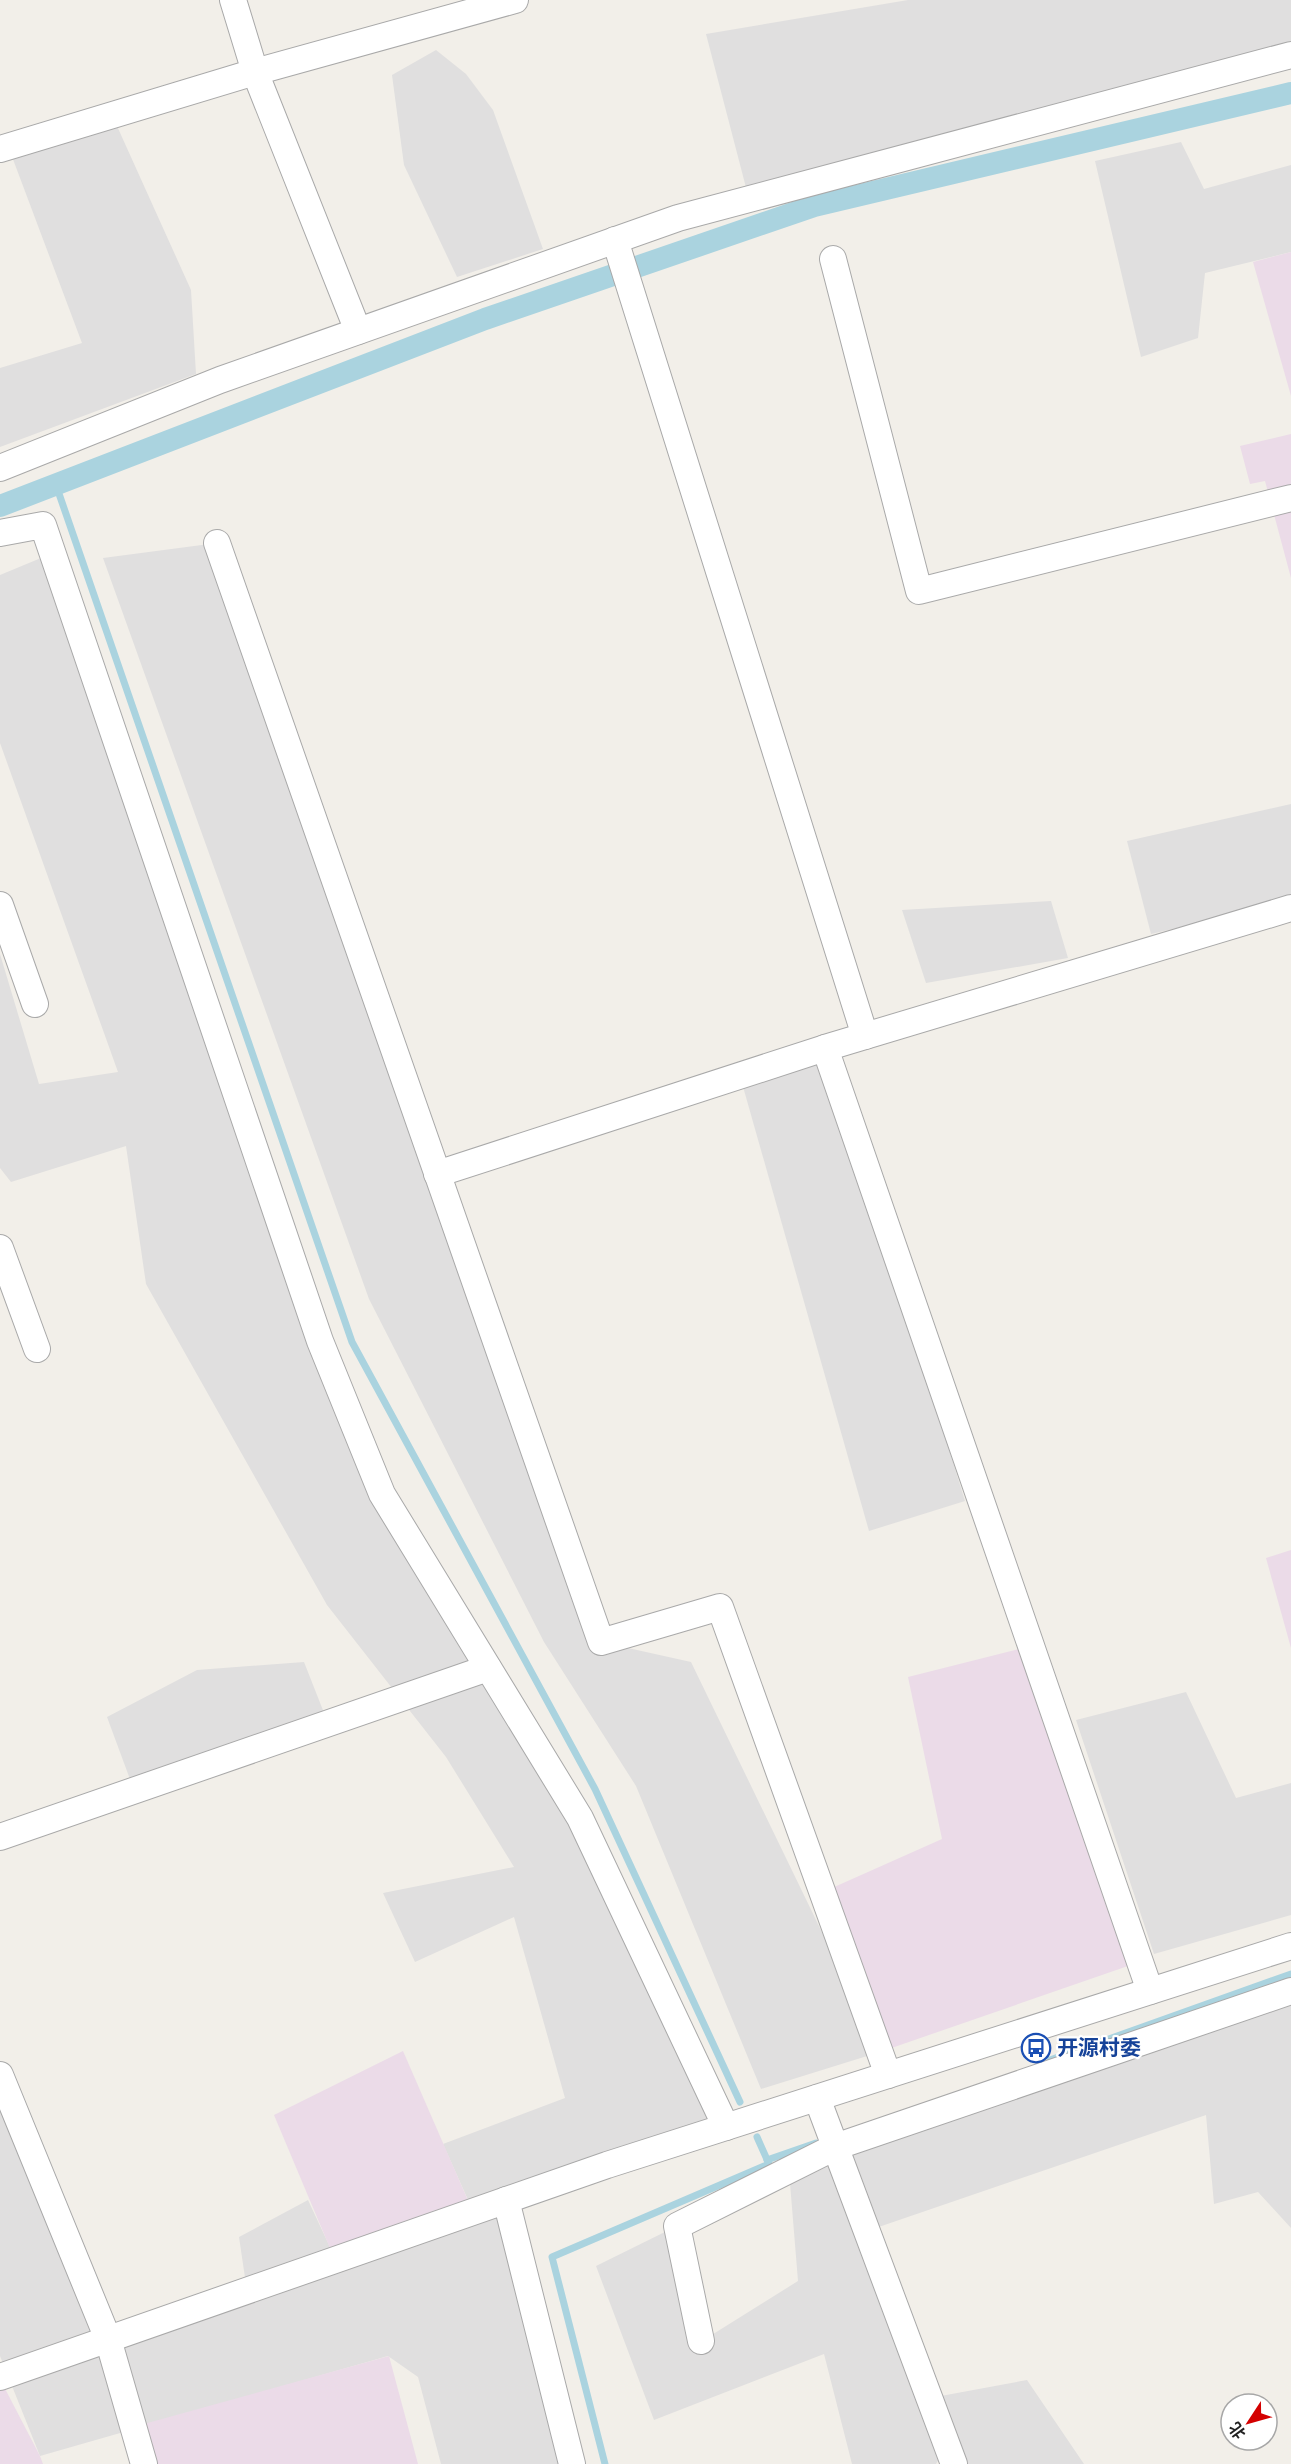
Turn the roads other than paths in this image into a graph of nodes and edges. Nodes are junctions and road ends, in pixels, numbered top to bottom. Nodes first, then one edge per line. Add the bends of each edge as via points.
1 (233, 0) edge
2 (515, 0) edge
3 (1291, 55) edge
4 (255, 72) junction
5 (0, 149) edge
6 (616, 241) junction
7 (833, 259) dead end
8 (358, 331) junction
9 (0, 468) edge
10 (1291, 498) edge
11 (0, 532) edge
12 (217, 543) dead end
13 (0, 905) edge
14 (1291, 908) edge
15 (35, 1004) dead end
16 (865, 1036) junction
17 (825, 1048) junction
18 (437, 1173) junction
19 (0, 1248) edge
20 (36, 1349) dead end
21 (488, 1668) junction
22 (0, 1837) edge
23 (1291, 1946) edge
24 (1150, 1991) junction
25 (1291, 1991) edge
26 (0, 2075) edge
27 (888, 2075) junction
28 (817, 2098) junction
29 (726, 2127) junction
30 (832, 2138) junction
31 (506, 2200) junction
32 (108, 2339) junction
33 (701, 2341) dead end
34 (0, 2377) edge
35 (144, 2464) edge
36 (572, 2464) edge
37 (954, 2464) edge

1 - 4 street
2 - 4 street
3 - 6 street via 678,218
4 - 5 street
4 - 8 street
6 - 8 street
6 - 16 street
7 - 10 street via 919,591
8 - 9 street via 220,380
11 - 21 street via 44,525 320,1341 382,1494
12 - 18 street
13 - 15 street
14 - 16 street
16 - 17 street
17 - 18 street
17 - 24 street
18 - 27 street via 602,1642 720,1608
19 - 20 street
21 - 22 street
21 - 29 street via 580,1818
23 - 24 street
24 - 27 street
25 - 30 street
26 - 32 street
27 - 28 street
28 - 29 street
28 - 30 street
29 - 31 street
30 - 33 street via 677,2226
30 - 37 street
31 - 32 street
31 - 36 street
32 - 34 street
32 - 35 street

